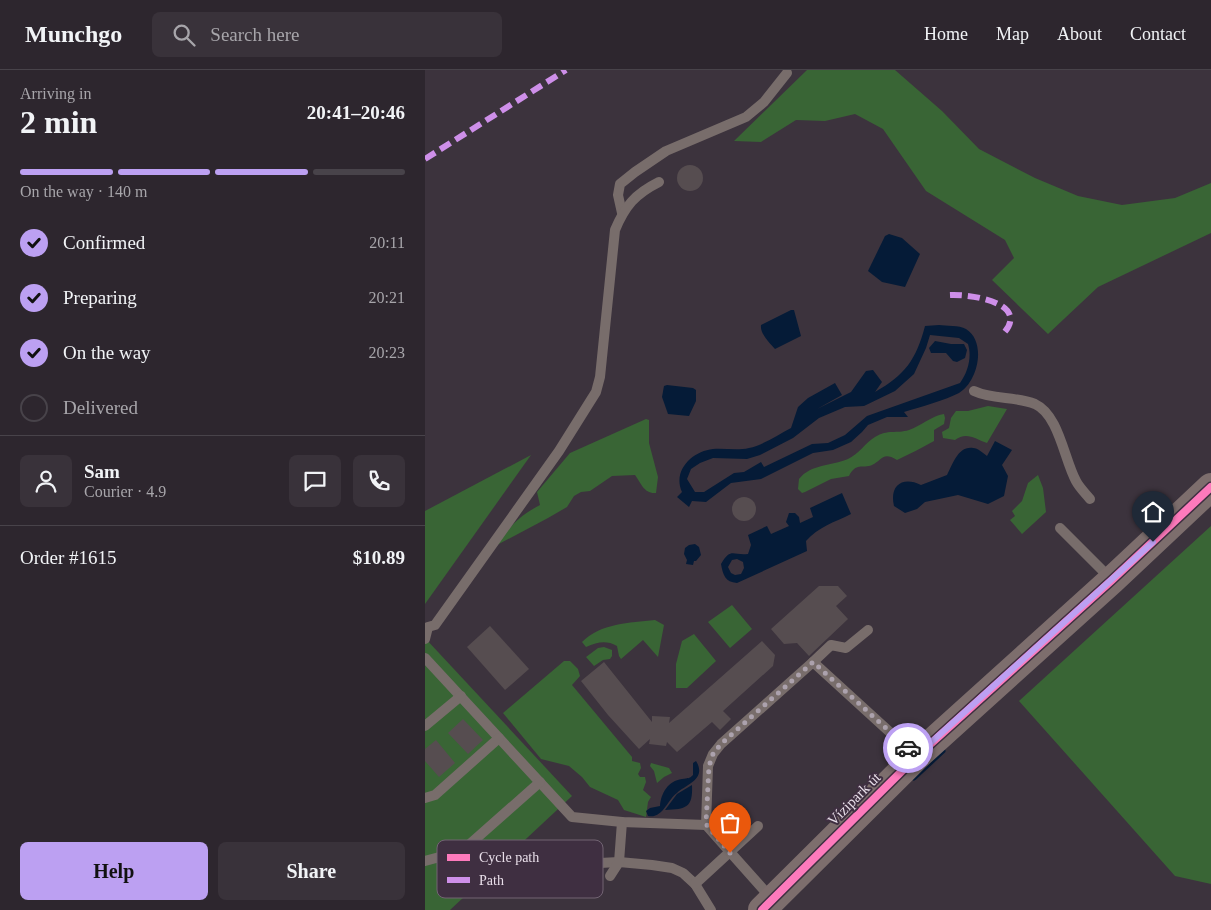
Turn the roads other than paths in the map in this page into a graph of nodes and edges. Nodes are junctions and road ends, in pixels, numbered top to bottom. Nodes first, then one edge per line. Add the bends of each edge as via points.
1 (787, 73) dead end
2 (659, 182) dead end
3 (622, 213) junction
4 (975, 391) dead end
5 (1211, 487) edge
6 (1090, 499) dead end
7 (1060, 528) dead end
8 (1112, 580) junction
9 (868, 630) dead end
10 (425, 639) edge
11 (425, 658) edge
12 (813, 662) junction
13 (461, 696) junction
14 (425, 726) edge
15 (499, 738) junction
16 (916, 756) junction
17 (540, 782) junction
18 (425, 798) edge
19 (621, 822) junction
20 (706, 824) junction
21 (758, 826) dead end
22 (475, 840) edge
23 (730, 853) junction
24 (619, 862) junction
25 (603, 863) edge
26 (610, 876) dead end
27 (695, 884) junction
28 (767, 905) edge
29 (711, 910) edge

1 - 3 lane via 764,102 746,117 666,151 620,184 618,195
2 - 3 lane via 635,197
3 - 10 lane via 615,230 596,392 559,451 435,625 428,627
4 - 6 lane via 1021,400 1044,410 1061,441 1076,480
5 - 8 street, Vízipark út
7 - 8 lane
8 - 16 street, Vízipark út
9 - 12 lane via 846,648 831,645
11 - 13 lane
12 - 16 lane
12 - 20 lane via 713,754 709,766
13 - 14 lane
13 - 15 lane
15 - 17 lane
15 - 18 lane via 435,795
16 - 28 street, Vízipark út
17 - 19 lane via 572,817
17 - 22 lane
19 - 20 lane
19 - 24 lane
20 - 23 lane
21 - 23 lane
23 - 27 lane
23 - 28 lane
24 - 25 lane
24 - 26 lane
24 - 27 lane via 672,868
27 - 29 lane

